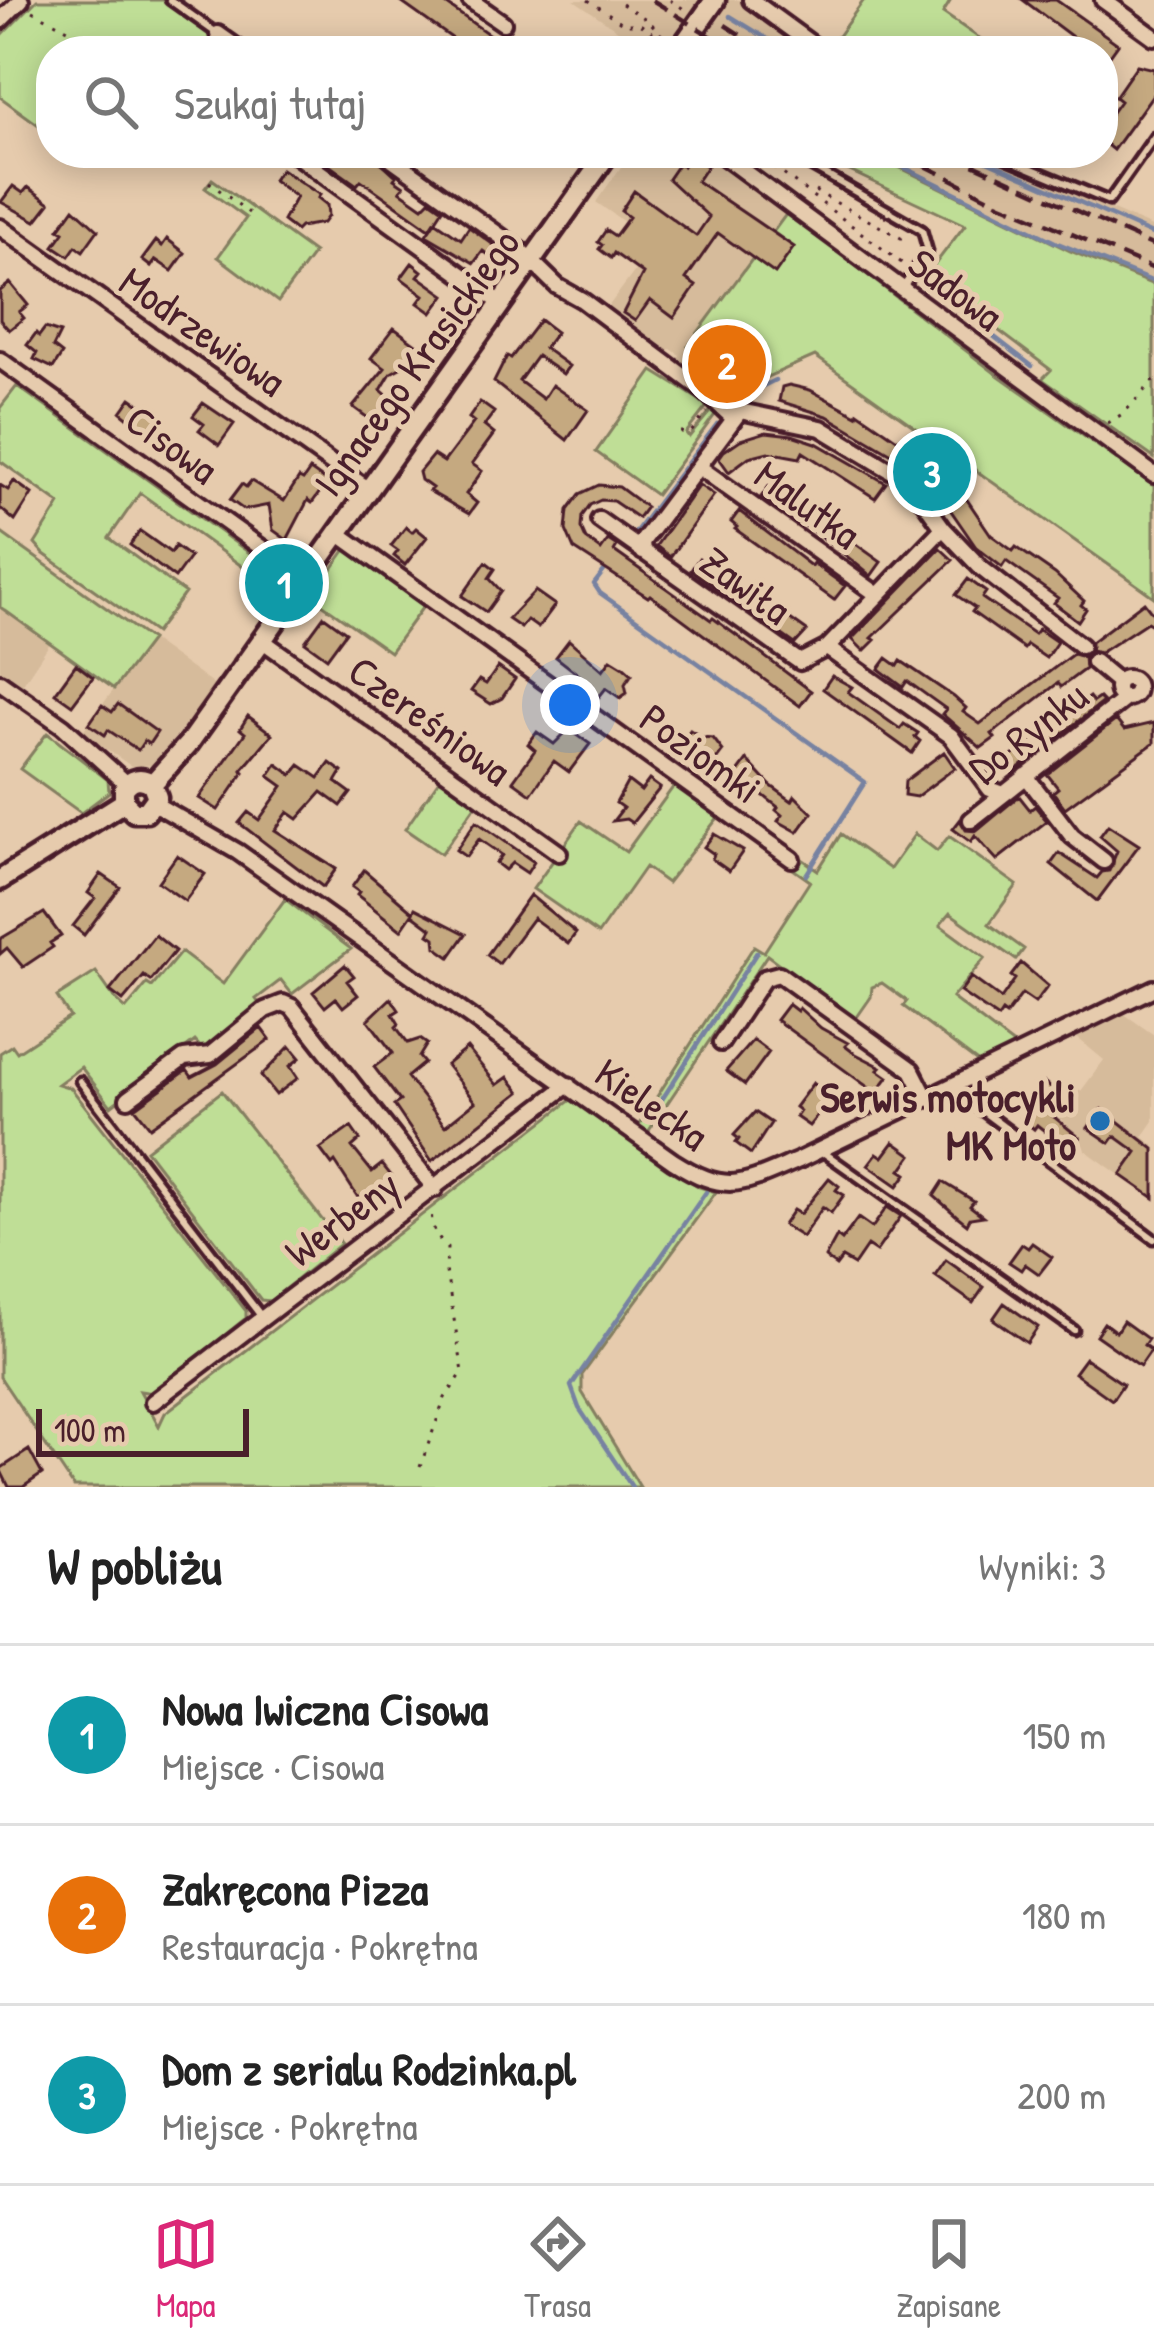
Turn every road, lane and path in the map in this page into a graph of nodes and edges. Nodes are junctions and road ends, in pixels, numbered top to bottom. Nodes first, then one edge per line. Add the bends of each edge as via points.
1 (170, 0) edge
2 (470, 0) edge
3 (588, 0) edge
4 (670, 0) edge
5 (715, 0) edge
6 (751, 0) edge
7 (1103, 0) edge
8 (24, 4) edge
9 (622, 4) dead end
10 (694, 16) dead end
11 (0, 21) edge
12 (503, 23) dead end
13 (218, 34) joint
14 (83, 36) edge
15 (221, 36) edge
16 (653, 36) edge
17 (663, 36) edge
18 (686, 36) edge
19 (800, 36) edge
20 (1154, 37) edge
21 (1154, 137) edge
22 (314, 168) edge
23 (404, 168) edge
24 (597, 168) edge
25 (739, 168) edge
26 (776, 168) edge
27 (812, 168) edge
28 (1030, 168) edge
29 (209, 182) dead end
30 (812, 194) junction
31 (249, 213) dead end
32 (911, 223) junction
33 (0, 226) edge
34 (531, 262) junction
35 (915, 273) junction
36 (902, 289) junction
37 (501, 303) junction
38 (0, 360) edge
39 (1154, 380) edge
40 (709, 399) junction
41 (737, 415) junction
42 (680, 432) dead end
43 (1094, 433) junction
44 (699, 467) junction
45 (1154, 475) edge
46 (368, 490) junction
47 (599, 520) dead end
48 (944, 528) junction
49 (338, 533) junction
50 (643, 552) junction
51 (305, 579) junction
52 (878, 595) junction
53 (262, 641) junction
54 (1081, 646) dead end
55 (827, 648) junction
56 (1094, 662) dead end
57 (0, 682) edge
58 (1139, 691) edge
59 (1026, 776) junction
60 (126, 793) junction
61 (153, 794) junction
62 (1001, 794) junction
63 (971, 820) dead end
64 (559, 853) dead end
65 (792, 859) dead end
66 (1104, 861) dead end
67 (0, 880) edge
68 (1154, 988) edge
69 (721, 1043) dead end
70 (80, 1082) dead end
71 (568, 1085) junction
72 (950, 1087) junction
73 (128, 1099) dead end
74 (927, 1099) junction
75 (820, 1150) junction
76 (435, 1189) junction
77 (1154, 1239) edge
78 (263, 1319) junction
79 (1074, 1330) dead end
80 (153, 1402) dead end
81 (420, 1467) dead end

1 - 13 lane
2 - 12 street
3 - 16 path
4 - 10 path
5 - 18 street
6 - 19 street
7 - 20 street
8 - 11 street
8 - 14 path
9 - 17 path
13 - 15 street
21 - 28 lane via 1109,201
22 - 37 street
23 - 34 street
24 - 34 street, Ignacego Krasickiego
25 - 36 street, Sadowa
26 - 30 path
27 - 32 lane
29 - 31 path
30 - 32 path via 901,238
30 - 35 path
32 - 35 lane via 928,243
33 - 46 street, Modrzewiowa
34 - 37 street, Ignacego Krasickiego
34 - 40 street
35 - 36 lane
36 - 43 street, Sadowa
37 - 46 street, Ignacego Krasickiego
38 - 51 street, Cisowa
39 - 43 path
40 - 41 street
40 - 42 path via 691,432
41 - 44 street, Zawiła
41 - 48 street via 805,423 842,438 910,482
43 - 45 street, Sadowa
44 - 50 street, Zawiła via 642,542
44 - 52 street, Malutka
46 - 49 street, Ignacego Krasickiego
47 - 50 street
48 - 52 street
48 - 54 street
49 - 51 street, Ignacego Krasickiego
49 - 65 street, Poziomki
50 - 55 street, Zawiła via 796,661
51 - 53 street, Ignacego Krasickiego
52 - 55 street
53 - 61 street, Ignacego Krasickiego
53 - 64 street, Czereśniowa
55 - 62 street, Zawiła via 951,736
56 - 58 street via 1118,682 1119,694
57 - 60 street via 56,722
58 - 59 street, Do Rynku
59 - 62 street, Do Rynku
59 - 66 street via 1072,836
60 - 61 street via 137,779
60 - 61 street via 140,813
60 - 67 street
61 - 71 street, Kielecka
62 - 63 street, Do Rynku
68 - 72 street, Kielecka
69 - 74 street via 764,979 779,974 913,1070
70 - 78 lane
71 - 75 street, Kielecka via 715,1184 759,1178
71 - 76 street, Werbeny
72 - 74 street, Kielecka
72 - 77 lane
73 - 76 street via 184,1058 210,1055 266,1010 292,1007
74 - 75 street, Kielecka
75 - 79 lane
76 - 78 street, Werbeny
76 - 81 path via 430,1220 447,1248 463,1372
78 - 80 street, Werbeny

